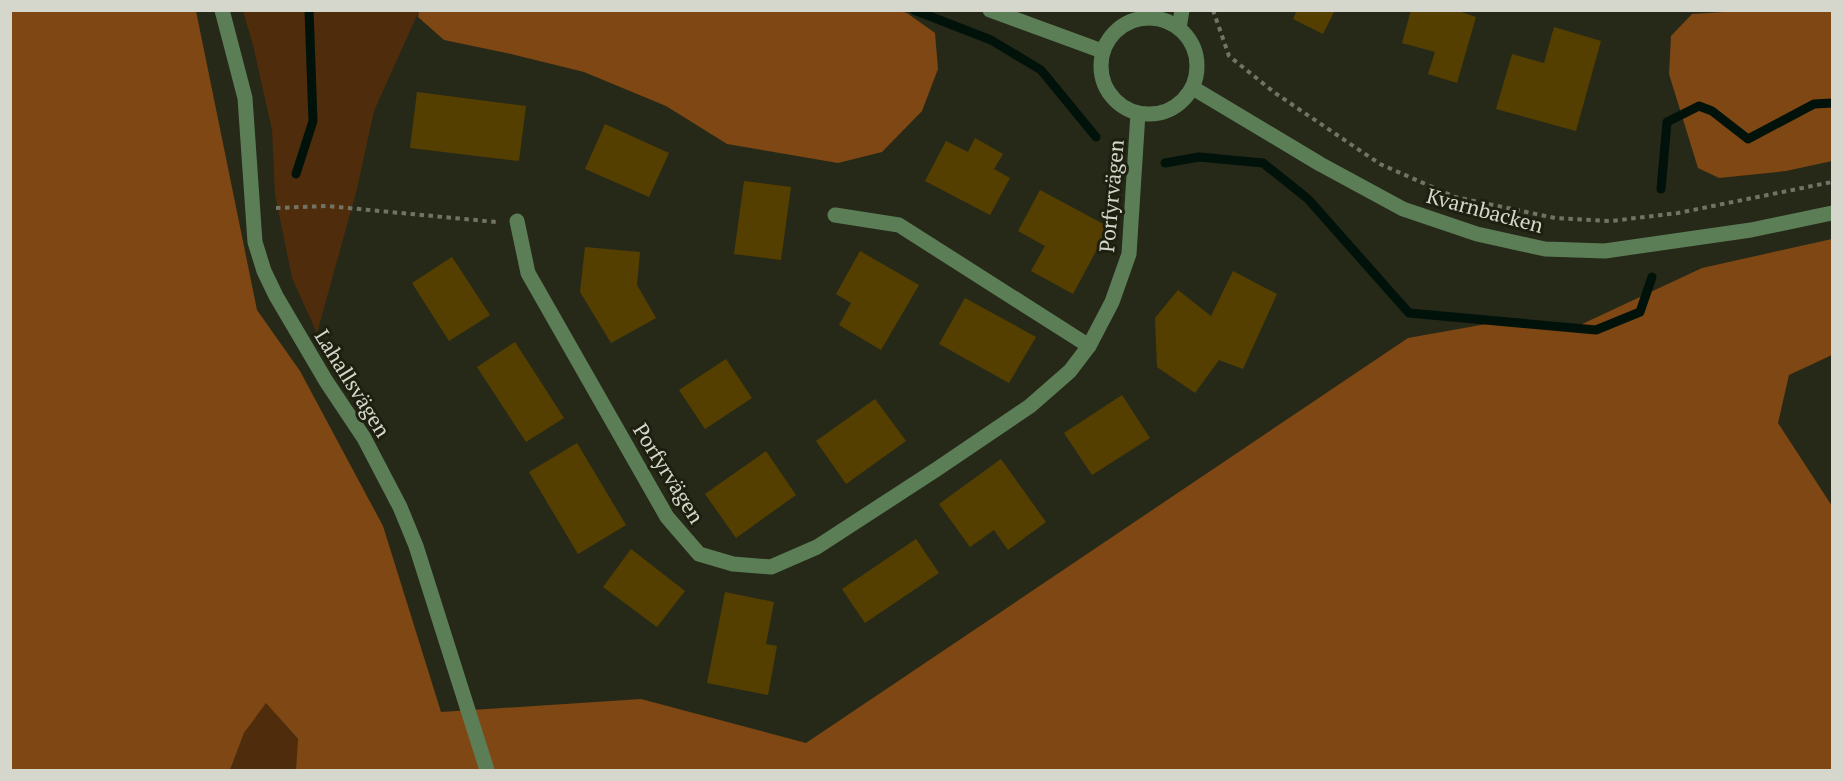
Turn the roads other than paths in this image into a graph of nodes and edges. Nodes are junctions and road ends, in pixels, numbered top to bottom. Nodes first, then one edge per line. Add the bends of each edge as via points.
1 (222, 10) edge
2 (990, 10) edge
3 (1182, 10) edge
4 (1179, 28) junction
5 (1102, 51) junction
6 (1193, 88) junction
7 (1138, 113) junction
8 (1833, 213) edge
9 (835, 215) dead end
10 (517, 221) road end
11 (1089, 346) junction
12 (487, 771) edge

1 - 12 street, Lahallsvägen via 245,98 255,242 264,271 326,381 364,438 400,507 454,660
2 - 5 street
3 - 4 street
4 - 5 street via 1158,19 1136,20 1117,30
4 - 6 street via 1197,56
5 - 7 street via 1102,75 1109,92 1122,106
6 - 7 street via 1174,108 1157,114
6 - 8 street, Kvarnbacken via 1403,209 1477,234 1545,249 1605,251 1750,230
7 - 11 street, Porfyrvägen via 1129,254 1112,303
9 - 11 street via 899,225
10 - 11 street, Porfyrvägen via 528,273 667,517 699,554 733,564 771,567 817,547 1030,406 1070,370

